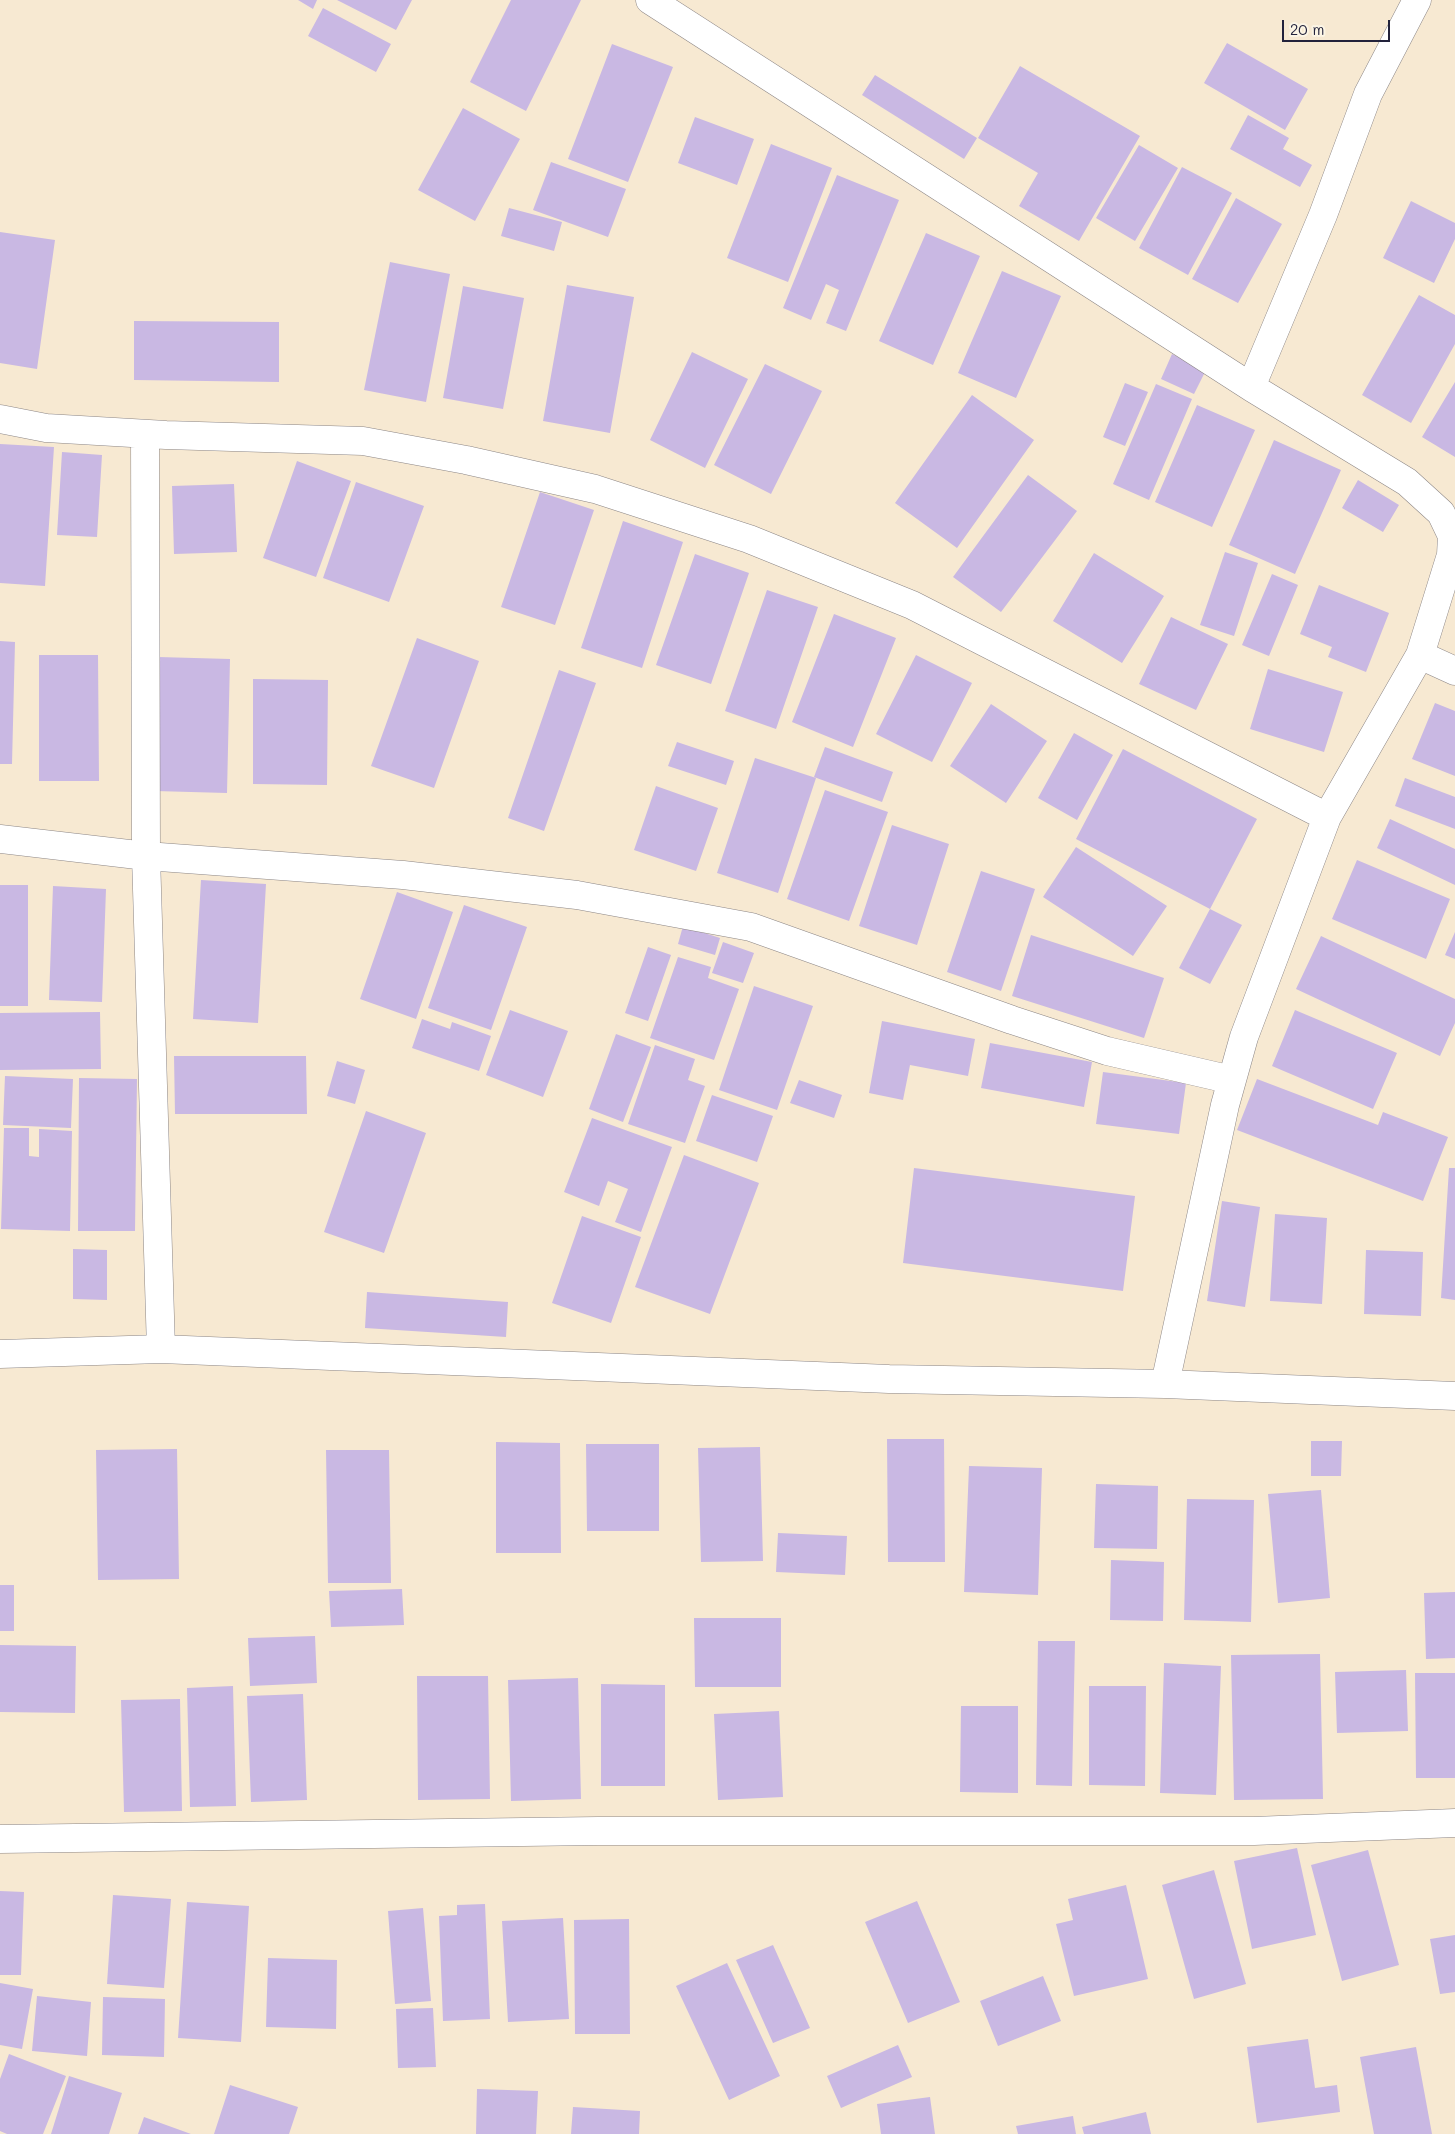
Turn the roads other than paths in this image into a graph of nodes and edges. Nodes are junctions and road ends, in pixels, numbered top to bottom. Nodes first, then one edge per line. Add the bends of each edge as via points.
1 (650, 0) edge
2 (1417, 0) edge
3 (1251, 387) junction
4 (0, 418) edge
5 (145, 434) junction
6 (1420, 655) junction
7 (1455, 671) edge
8 (1327, 817) junction
9 (0, 840) edge
10 (146, 856) junction
11 (1232, 1080) junction
12 (161, 1349) junction
13 (0, 1354) edge
14 (1165, 1384) junction
15 (1455, 1396) edge
16 (1455, 1822) edge
17 (0, 1839) edge

1 - 3 street
2 - 3 street via 1368,94 1323,215
3 - 6 street via 1406,482 1441,513 1452,536 1451,555
4 - 5 street via 46,428
5 - 8 street via 363,441 466,460 595,490 749,539 912,605
5 - 10 street
6 - 7 street
6 - 8 street
8 - 11 street via 1244,1037
9 - 10 street
10 - 11 street via 403,875 577,895 752,927 1107,1051
10 - 12 street
11 - 14 street
12 - 13 street
12 - 14 street via 889,1379
14 - 15 street
16 - 17 street via 1254,1831 598,1831

